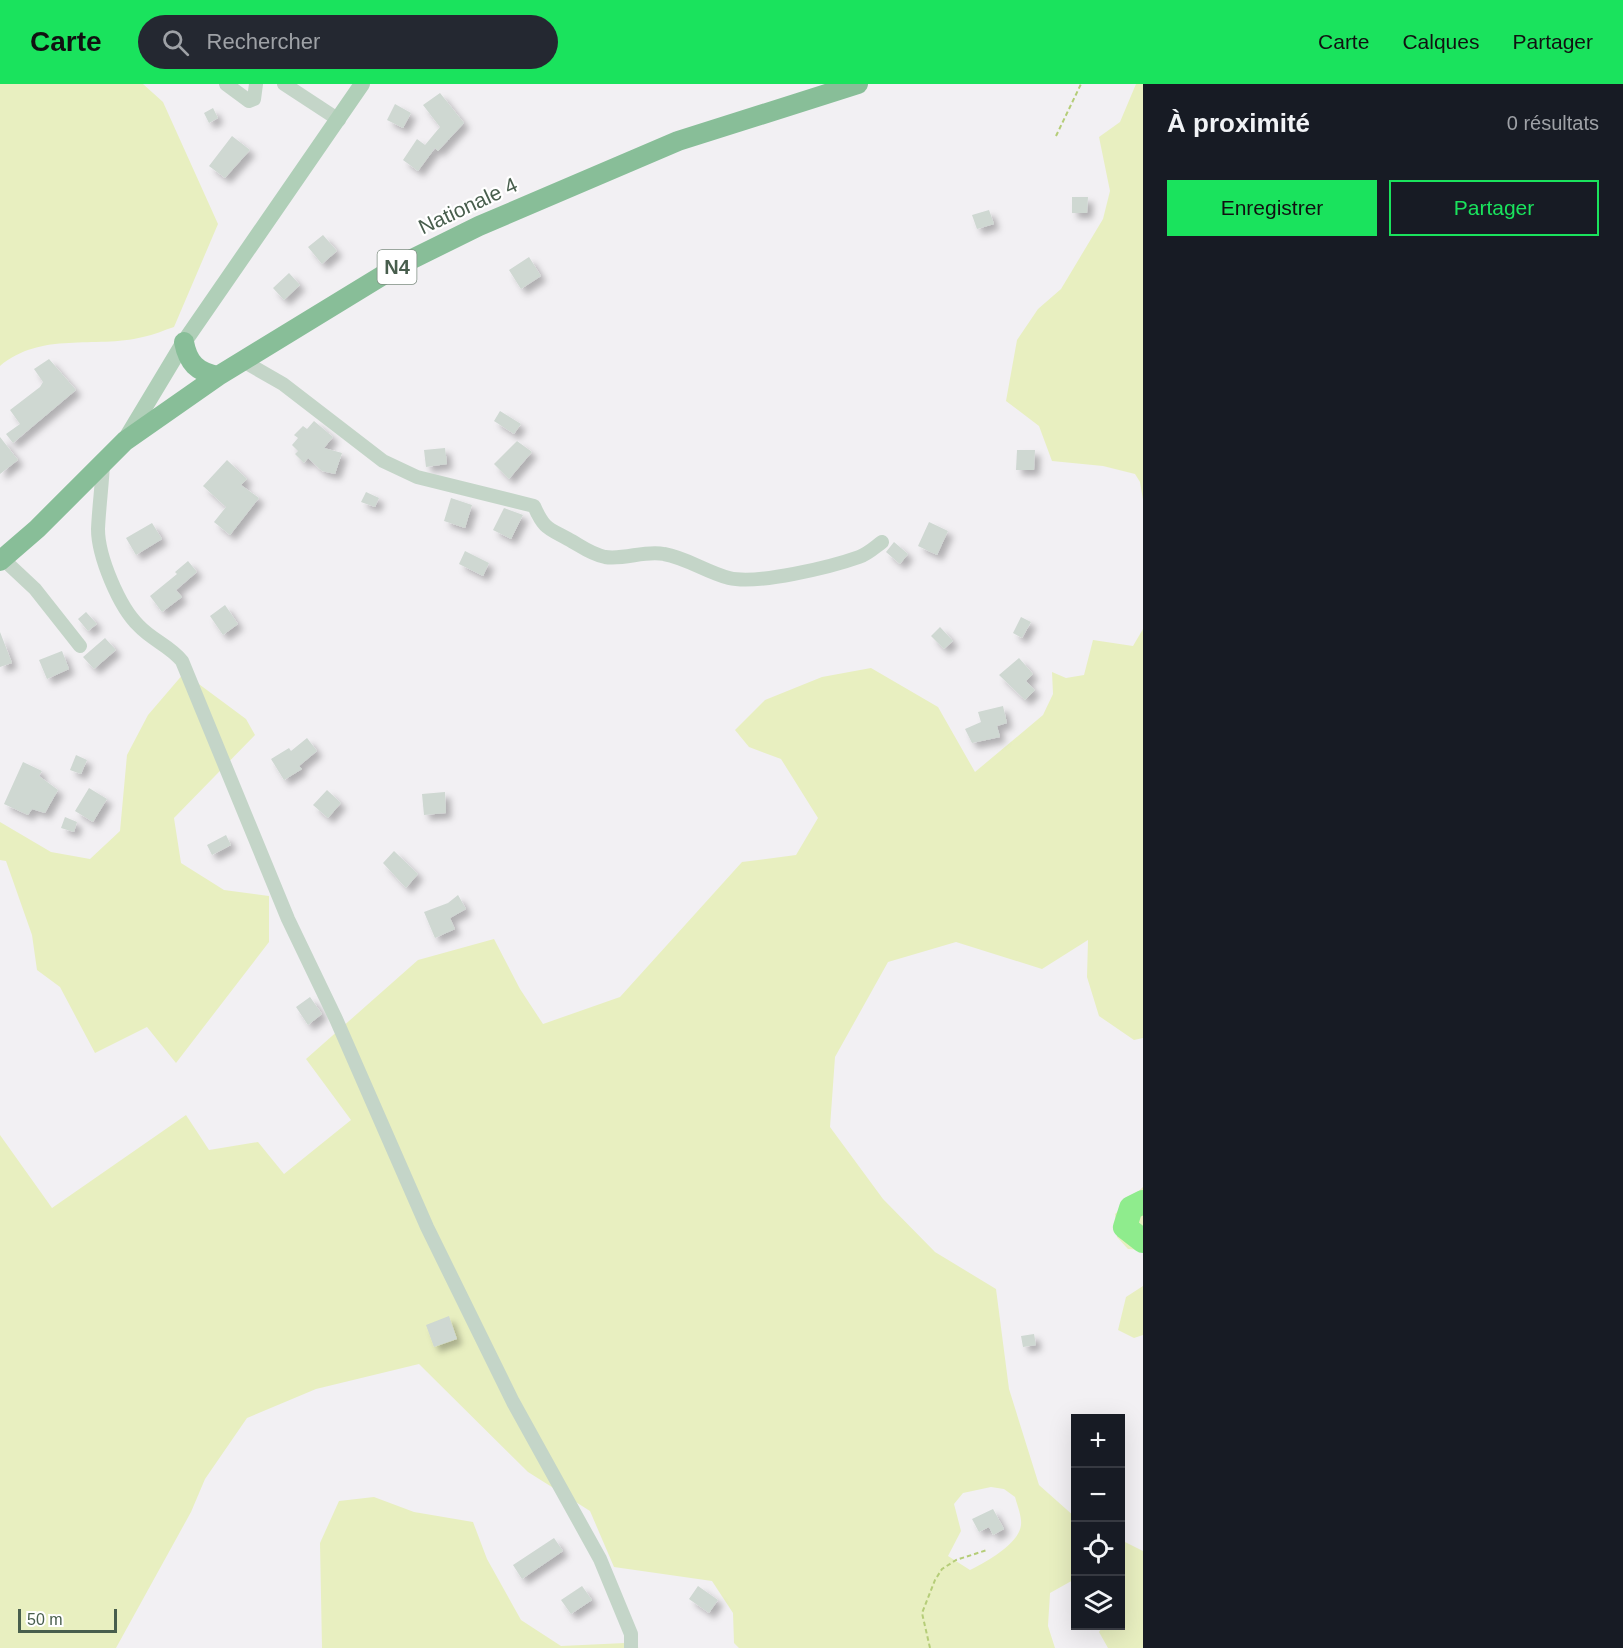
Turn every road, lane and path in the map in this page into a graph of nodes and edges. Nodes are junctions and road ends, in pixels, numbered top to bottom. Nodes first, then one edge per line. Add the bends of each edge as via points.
1 (226, 84) edge
2 (256, 84) edge
3 (284, 84) edge
4 (362, 84) edge
5 (858, 84) edge
6 (1081, 84) edge
7 (339, 120) junction
8 (1056, 136) dead end
9 (184, 342) junction
10 (243, 361) junction
11 (218, 376) junction
12 (125, 441) junction
13 (103, 464) junction
14 (882, 542) dead end
15 (1, 560) edge
16 (80, 646) dead end
17 (987, 1550) dead end
18 (632, 1648) edge
19 (930, 1648) edge

1 - 2 street via 249,101 254,99
3 - 7 street
4 - 7 main road
5 - 10 highway, Nationale 4 / N4 via 678,141 479,226 398,266
6 - 8 path
7 - 9 main road
9 - 11 highway via 194,366 205,374
9 - 12 main road
10 - 11 highway, Nationale 4 / N4
10 - 14 street via 283,384 383,461 417,477 534,506 542,524 554,534 605,557 663,553 712,573 751,580 860,557
11 - 12 highway, Nationale 4 / N4
12 - 13 highway, Nationale 4 / N4
13 - 15 highway, Nationale 4 / N4
13 - 18 street via 98,530 101,550 121,601 138,626 182,661 288,919 427,1227 513,1402 600,1559 631,1634
15 - 16 street via 35,589
17 - 19 path via 956,1560 934,1580 922,1613

